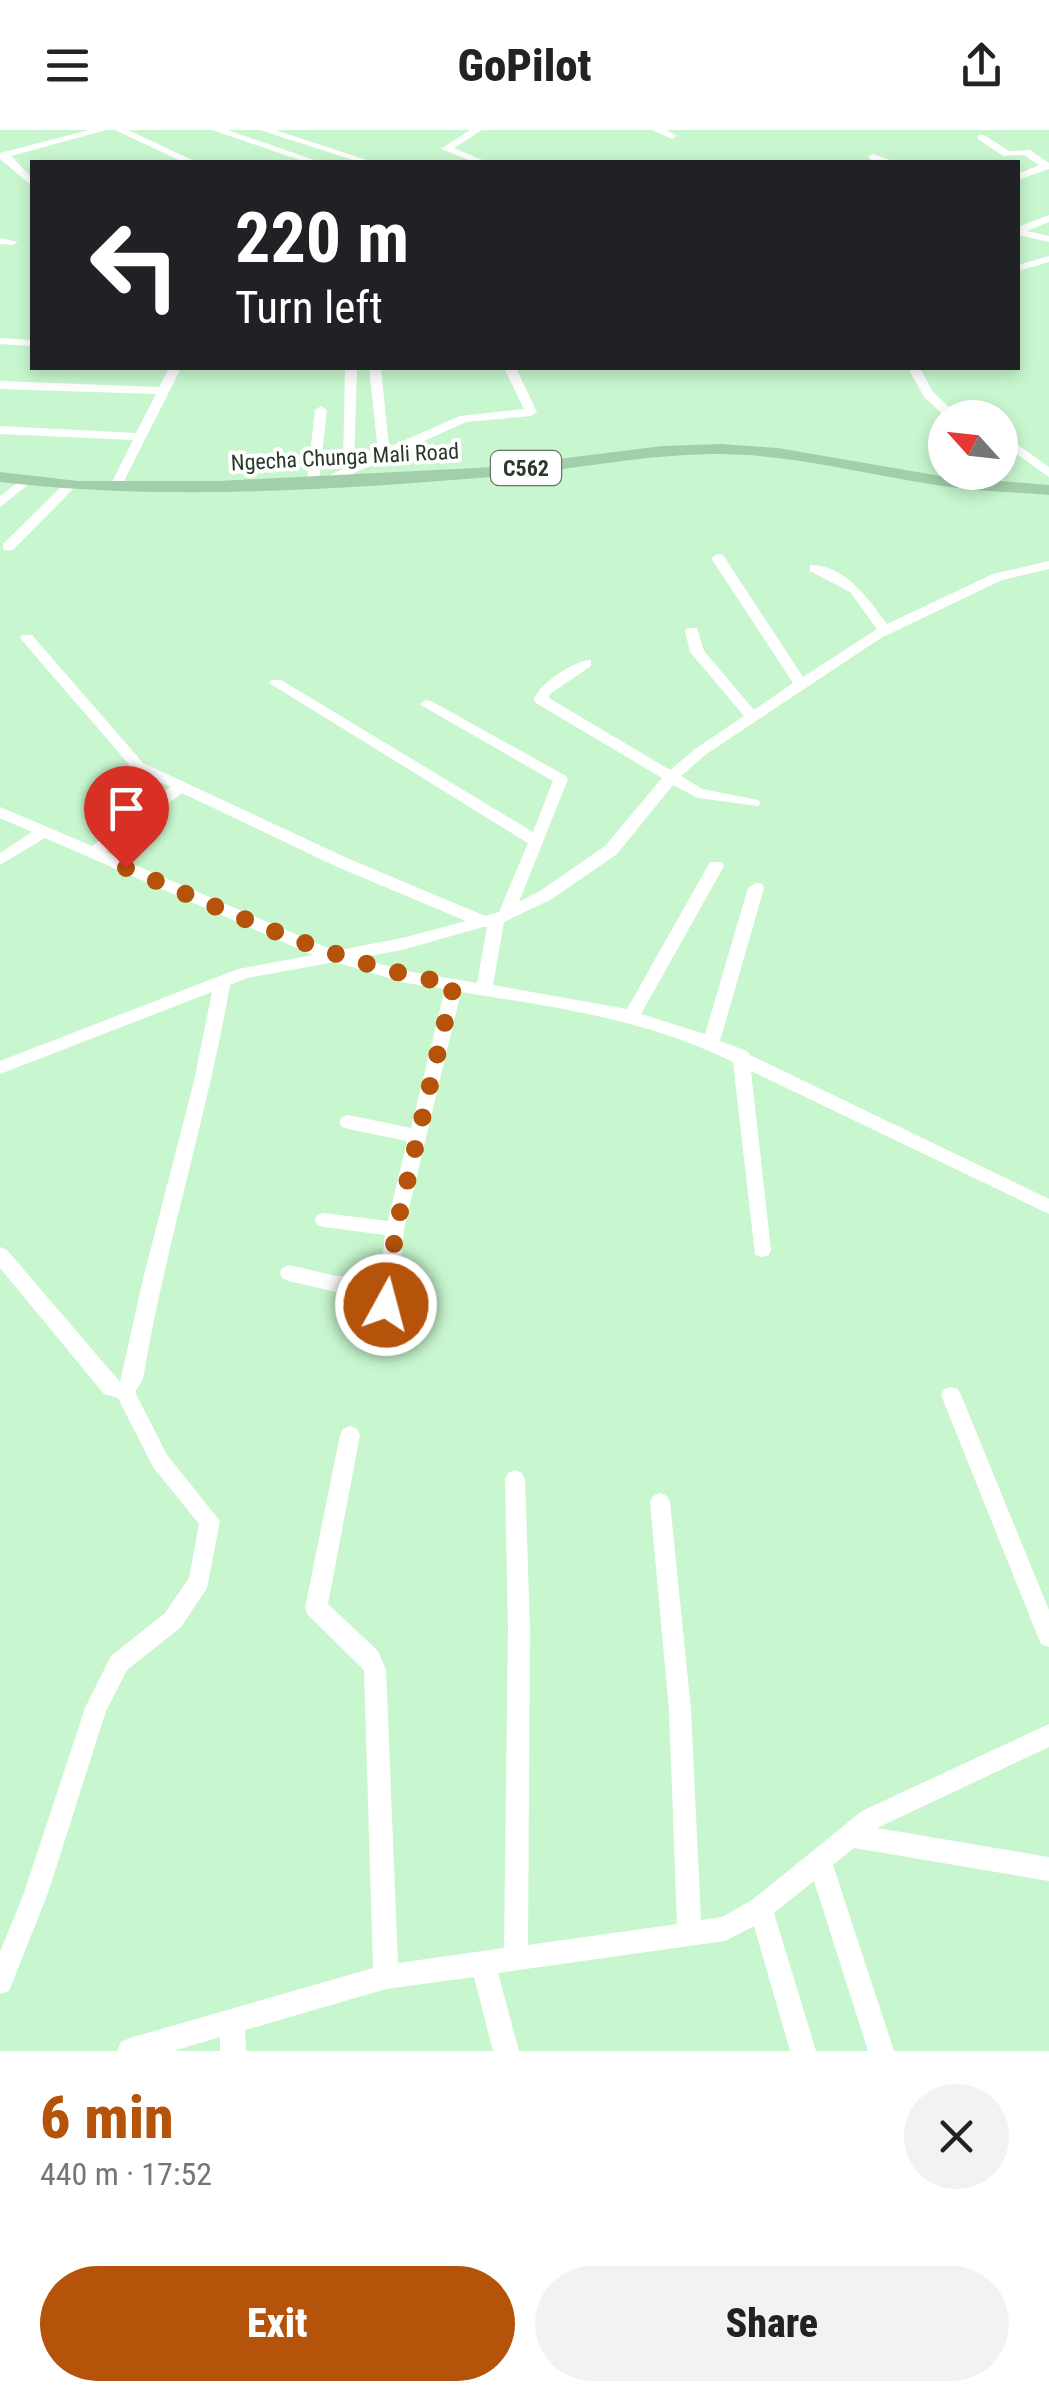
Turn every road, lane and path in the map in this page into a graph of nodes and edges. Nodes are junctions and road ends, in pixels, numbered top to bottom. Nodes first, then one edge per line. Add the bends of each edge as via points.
1 (101, 130) edge
2 (120, 130) edge
3 (217, 130) edge
4 (265, 130) edge
5 (477, 130) edge
6 (657, 130) edge
7 (672, 136) dead end
8 (981, 136) dead end
9 (2, 156) edge
10 (873, 156) dead end
11 (187, 160) dead end
12 (310, 160) edge
13 (362, 160) edge
14 (476, 160) edge
15 (882, 160) edge
16 (1020, 176) edge
17 (30, 181) edge
18 (1049, 218) edge
19 (1020, 230) edge
20 (1020, 232) edge
21 (1049, 240) edge
22 (1049, 258) edge
23 (1020, 267) edge
24 (0, 341) edge
25 (30, 343) edge
26 (173, 370) edge
27 (351, 370) edge
28 (374, 370) edge
29 (511, 370) edge
30 (915, 370) edge
31 (0, 385) edge
32 (164, 391) junction
33 (935, 400) edge
34 (321, 410) dead end
35 (0, 430) edge
36 (140, 436) junction
37 (1018, 450) edge
38 (384, 454) junction
39 (348, 468) junction
40 (1049, 473) edge
41 (0, 477) edge
42 (321, 480) junction
43 (24, 481) junction
44 (69, 486) junction
45 (116, 486) junction
46 (1049, 490) edge
47 (0, 504) edge
48 (8, 547) dead end
49 (718, 558) dead end
50 (1049, 565) edge
51 (815, 568) dead end
52 (692, 631) dead end
53 (885, 631) junction
54 (26, 638) dead end
55 (586, 663) dead end
56 (276, 683) dead end
57 (801, 684) junction
58 (426, 704) dead end
59 (751, 716) junction
60 (672, 776) junction
61 (181, 786) junction
62 (753, 804) dead end
63 (0, 812) edge
64 (43, 832) junction
65 (537, 841) junction
66 (92, 854) junction
67 (0, 860) edge
68 (716, 866) dead end
69 (756, 888) dead end
70 (495, 919) junction
71 (328, 954) junction
72 (222, 981) junction
73 (454, 984) junction
74 (484, 990) junction
75 (632, 1017) junction
76 (711, 1042) junction
77 (741, 1056) junction
78 (0, 1068) edge
79 (348, 1122) dead end
80 (418, 1136) junction
81 (1049, 1207) edge
82 (324, 1220) dead end
83 (396, 1229) junction
84 (762, 1250) dead end
85 (0, 1255) edge
86 (290, 1274) dead end
87 (388, 1284) junction
88 (384, 1326) dead end
89 (125, 1391) junction
90 (951, 1395) dead end
91 (350, 1435) dead end
92 (515, 1479) dead end
93 (660, 1502) dead end
94 (1049, 1637) edge
95 (1049, 1735) edge
96 (848, 1834) junction
97 (819, 1860) junction
98 (1049, 1870) edge
99 (761, 1909) junction
100 (690, 1934) junction
101 (516, 1960) junction
102 (483, 1965) junction
103 (386, 1977) junction
104 (0, 1982) edge
105 (232, 2022) junction
106 (130, 2051) edge
107 (234, 2051) edge
108 (506, 2051) edge
109 (803, 2051) edge
110 (881, 2051) edge

1 - 9 street
2 - 11 street
3 - 12 street
4 - 13 street
5 - 14 street via 446,149
6 - 7 street
8 - 16 street via 1008,154 1026,152 1047,165
9 - 17 street
10 - 15 street
18 - 19 street
20 - 21 street
22 - 23 street
24 - 25 street
26 - 32 street
27 - 39 street
28 - 38 street
29 - 38 street via 530,412 464,419
30 - 33 street
31 - 32 street
32 - 36 street
34 - 42 street
35 - 36 street
36 - 45 street
37 - 40 street
38 - 39 street
39 - 42 street
41 - 43 main road, Ngecha Chunga Mali Road / C562
42 - 45 main road, Ngecha Chunga Mali Road / C562
42 - 46 main road, Ngecha Chunga Mali Road / C562 via 494,472 721,449
43 - 44 main road, Ngecha Chunga Mali Road / C562
43 - 47 street
44 - 45 main road, Ngecha Chunga Mali Road / C562
44 - 48 street
49 - 57 street
50 - 53 street via 998,577
51 - 53 street via 855,589
52 - 59 street via 696,652
53 - 57 street
54 - 61 street via 138,766
55 - 60 street via 542,700
56 - 65 street
57 - 59 street
58 - 65 street via 559,777
59 - 60 street
60 - 62 street via 698,793
60 - 70 street via 611,850 546,895
61 - 66 street
61 - 70 street via 341,862
63 - 64 street
64 - 66 street
64 - 67 street
65 - 70 street
66 - 71 street
68 - 75 street
69 - 76 street
70 - 71 street via 402,944
70 - 74 street
71 - 72 street
71 - 73 street
72 - 78 street
72 - 89 street via 178,1190
73 - 74 street
73 - 80 street
74 - 75 street
75 - 76 street
76 - 77 street
77 - 81 street
77 - 84 street
79 - 80 street
80 - 83 street
82 - 83 street
83 - 87 street
85 - 89 street via 110,1388
86 - 87 street via 336,1284
87 - 88 street
89 - 104 street via 137,1424 179,1488 210,1520 205,1564 173,1620 119,1664 96,1708
90 - 94 street
91 - 103 street via 316,1608 370,1658 374,1670
92 - 101 street
93 - 100 street via 680,1710
95 - 96 street
96 - 97 street
96 - 98 street
97 - 99 street
97 - 110 street
99 - 100 street via 725,1929
99 - 109 street
100 - 101 street
101 - 102 street
102 - 103 street
102 - 108 street
103 - 105 street
105 - 106 street
105 - 107 street

